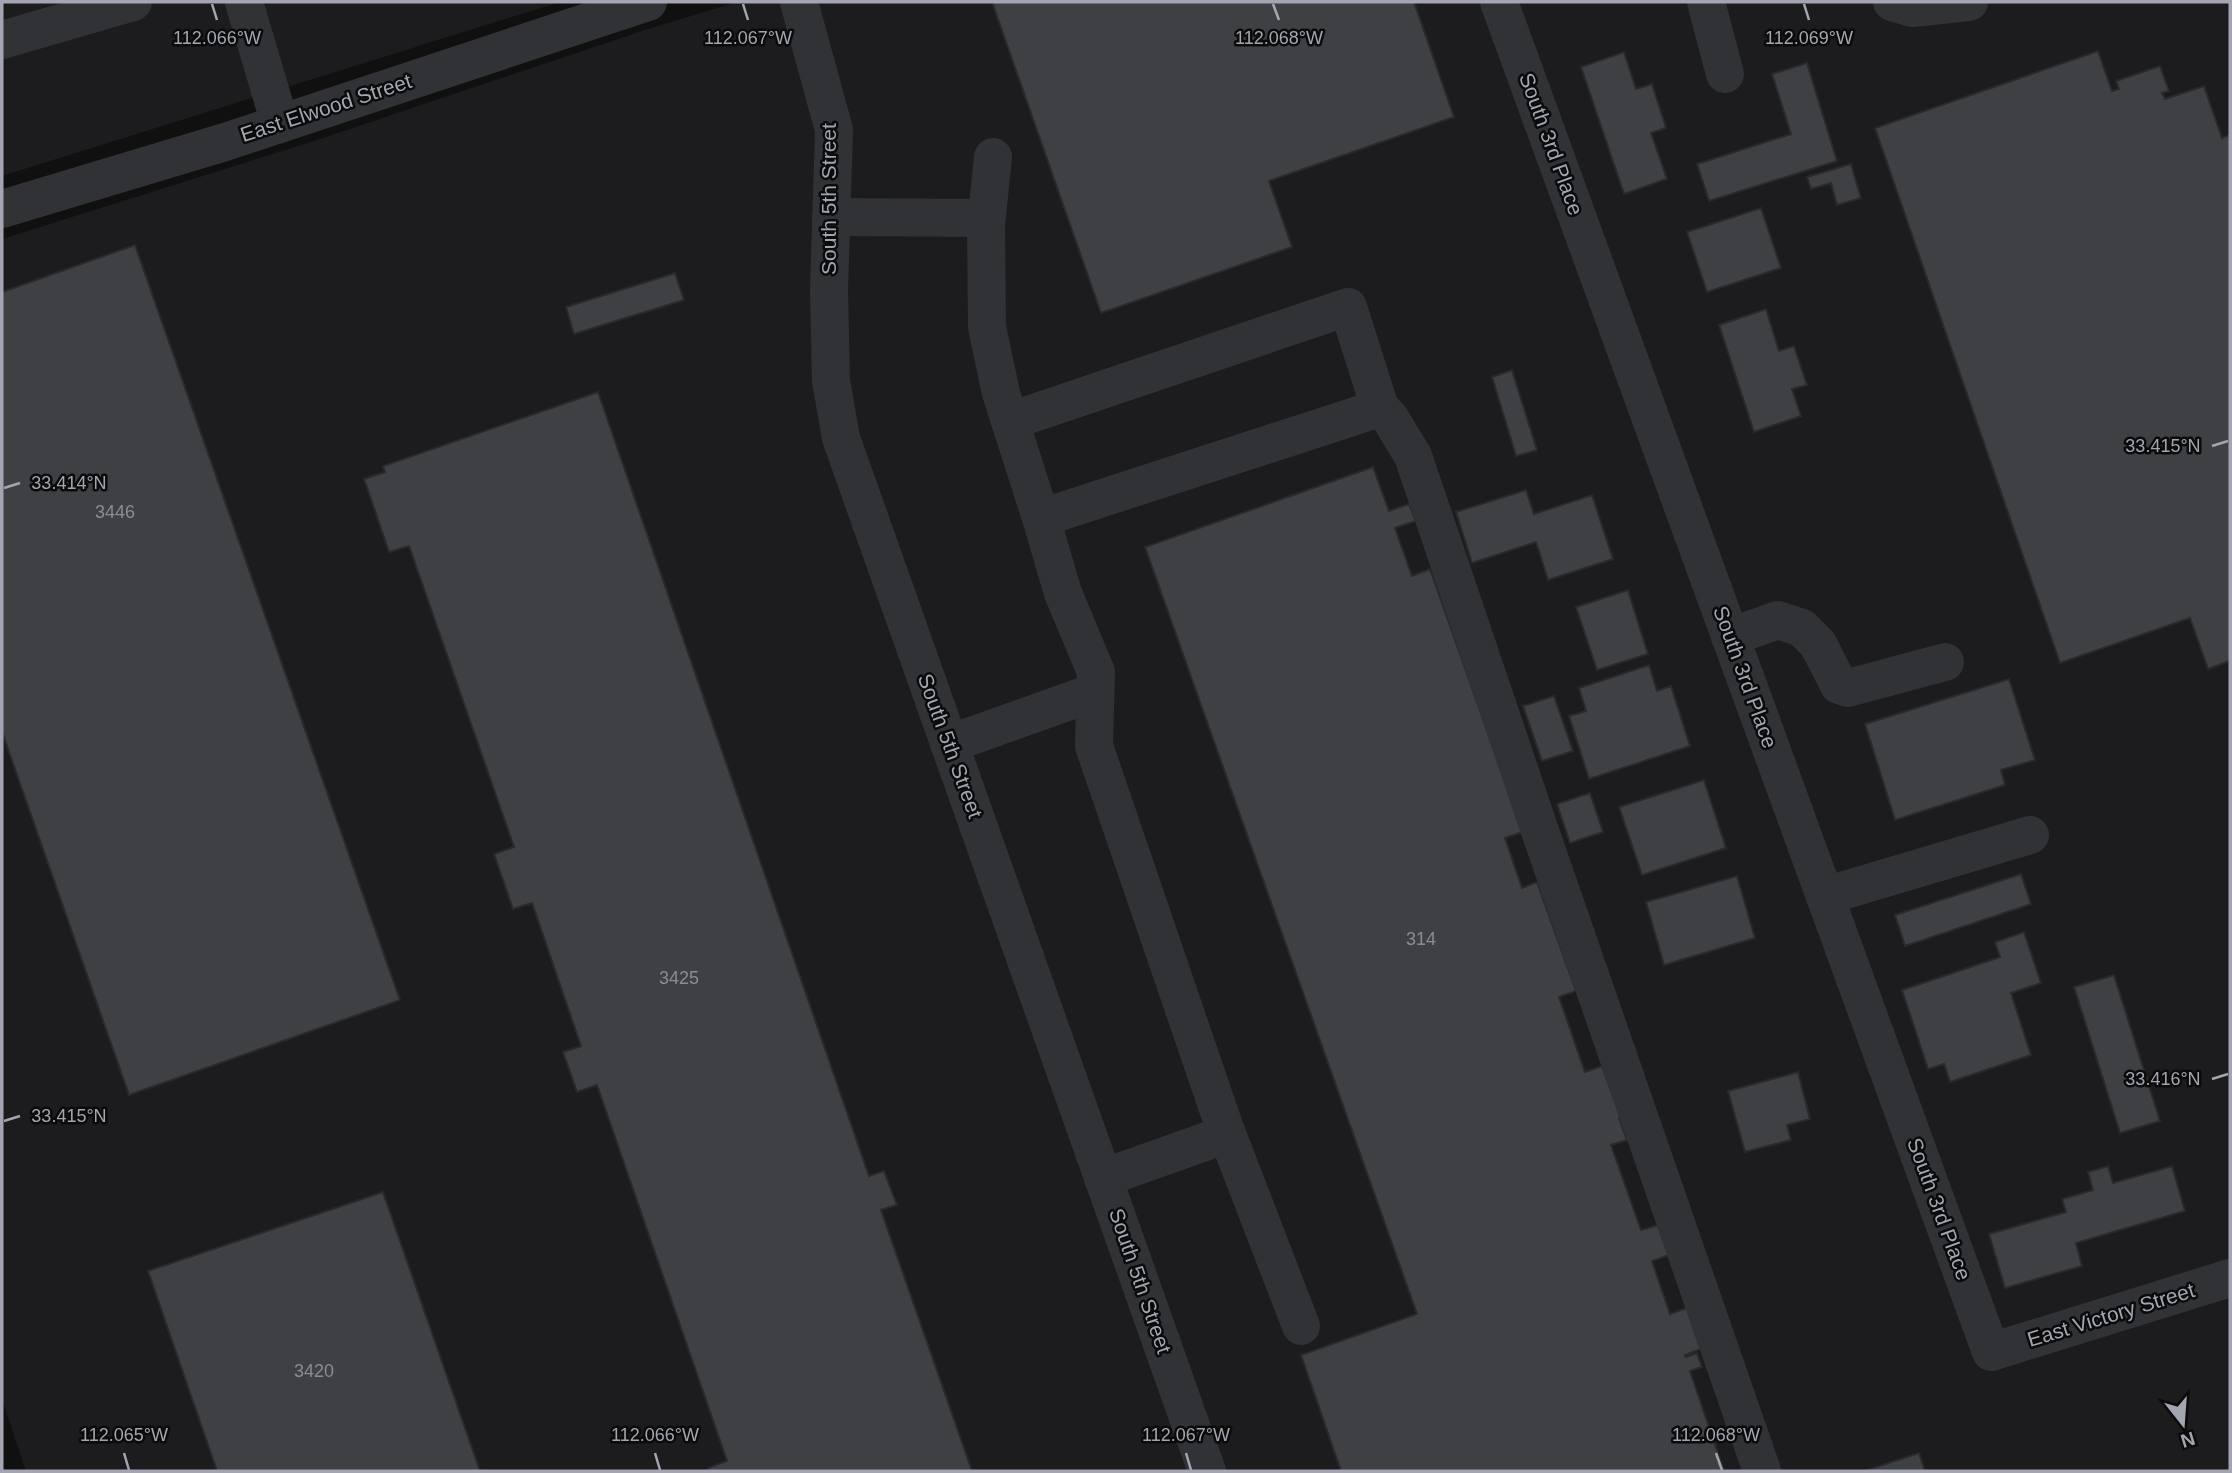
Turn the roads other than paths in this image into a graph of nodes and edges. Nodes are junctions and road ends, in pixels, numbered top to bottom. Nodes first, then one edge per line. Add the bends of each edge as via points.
1 (133, 2) edge
2 (244, 2) edge
3 (648, 2) edge
4 (799, 2) edge
5 (1499, 2) edge
6 (1706, 2) edge
7 (1892, 2) edge
8 (1969, 2) edge
9 (2, 40) edge
10 (1725, 74) dead end
11 (280, 124) junction
12 (993, 157) dead end
13 (2, 209) edge
14 (831, 217) junction
15 (986, 218) junction
16 (1380, 408) junction
17 (1010, 421) junction
18 (1041, 518) junction
19 (1730, 637) junction
20 (1945, 662) dead end
21 (1095, 692) junction
22 (949, 744) junction
23 (2030, 835) dead end
24 (1825, 896) junction
25 (1227, 1134) junction
26 (1103, 1178) junction
27 (2230, 1278) edge
28 (1301, 1326) dead end
29 (1991, 1352) joint
30 (1207, 1471) edge
31 (1762, 1471) edge

1 - 9 street
2 - 11 street
3 - 11 street, East Elwood Street
4 - 14 street, South 5th Street via 834,130
5 - 19 street, South 3rd Place
6 - 10 street
7 - 8 street via 1912,8
11 - 13 street, East Elwood Street
12 - 15 street
14 - 15 street
14 - 22 street, South 5th Street via 831,381 841,438
15 - 17 street via 986,327
16 - 17 street via 1348,307
16 - 18 street
16 - 31 street via 1413,457
17 - 18 street
18 - 21 street via 1063,593 1096,672
19 - 20 street via 1778,620 1802,628 1818,643 1839,685 1848,688
19 - 24 street, South 3rd Place
21 - 22 street
21 - 25 street via 1094,746
22 - 26 street, South 5th Street
23 - 24 street
24 - 29 street, South 3rd Place
25 - 26 street
25 - 28 street
26 - 30 street, South 5th Street
27 - 29 street, East Victory Street

